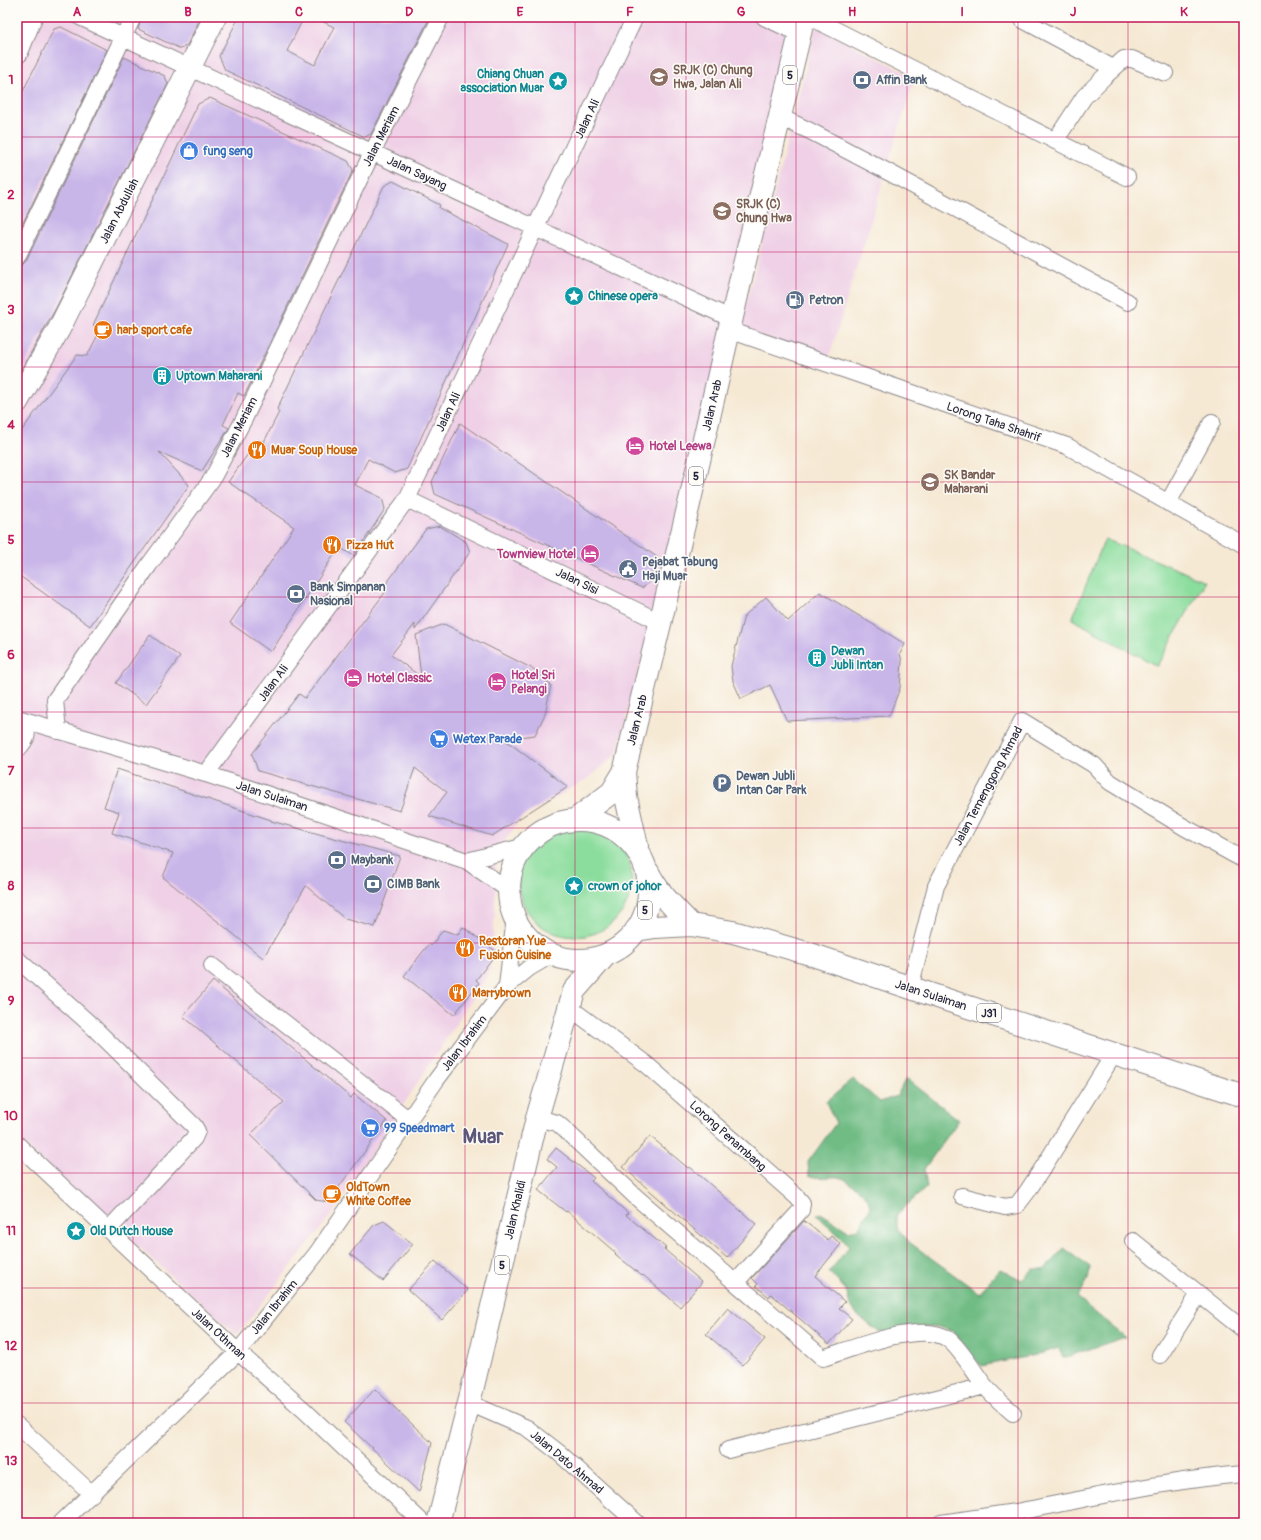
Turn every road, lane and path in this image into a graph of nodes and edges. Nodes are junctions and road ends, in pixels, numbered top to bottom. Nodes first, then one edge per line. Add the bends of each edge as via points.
1 (31, 17) edge
2 (80, 17) edge
3 (133, 17) edge
4 (215, 17) edge
5 (441, 17) edge
6 (635, 17) edge
7 (764, 17) edge
8 (1023, 20) dead end
9 (804, 23) edge
10 (124, 37) junction
11 (17, 52) edge
12 (191, 68) junction
13 (1113, 68) junction
14 (1165, 73) dead end
15 (780, 117) junction
16 (1054, 141) junction
17 (372, 153) junction
18 (1127, 177) dead end
19 (536, 228) junction
20 (17, 257) edge
21 (1128, 302) dead end
22 (731, 325) junction
23 (17, 402) edge
24 (1212, 422) dead end
25 (407, 499) junction
26 (1168, 503) junction
27 (1244, 545) edge
28 (660, 622) junction
29 (21, 720) edge
30 (58, 730) junction
31 (17, 750) edge
32 (624, 772) junction
33 (206, 774) junction
34 (575, 820) junction
35 (526, 846) junction
36 (640, 855) junction
37 (1244, 860) edge
38 (467, 861) junction
39 (510, 891) junction
40 (515, 917) junction
41 (691, 925) junction
42 (636, 930) junction
43 (555, 956) junction
44 (603, 958) junction
45 (17, 959) edge
46 (212, 966) dead end
47 (506, 986) junction
48 (910, 988) junction
49 (572, 1000) junction
50 (1114, 1054) junction
51 (1244, 1096) edge
52 (537, 1118) junction
53 (409, 1120) junction
54 (17, 1144) edge
55 (962, 1196) dead end
56 (108, 1230) junction
57 (1133, 1241) dead end
58 (736, 1282) junction
59 (1199, 1294) junction
60 (1244, 1330) edge
61 (238, 1352) junction
62 (1160, 1355) dead end
63 (985, 1386) junction
64 (469, 1403) junction
65 (1012, 1413) dead end
66 (17, 1425) edge
67 (728, 1450) dead end
68 (1244, 1474) edge
69 (92, 1494) junction
70 (61, 1523) edge
71 (422, 1523) edge
72 (438, 1523) edge
73 (637, 1523) edge
74 (941, 1523) edge

1 - 11 main road
2 - 10 street, Jalan Sayang
3 - 10 street
4 - 12 main road, Jalan Abdullah
5 - 17 street, Jalan Meriam
6 - 19 street, Jalan Ali
7 - 9 street
8 - 13 street
9 - 15 main road, Jalan Arab / 5
9 - 16 street
10 - 12 street, Jalan Sayang
10 - 20 street
12 - 17 street, Jalan Sayang
12 - 23 main road, Jalan Abdullah via 60,329
13 - 14 street via 1124,59 1132,59
13 - 16 street via 1084,97
15 - 21 street via 810,130
15 - 22 main road, Jalan Arab / 5
16 - 18 street
17 - 19 street, Jalan Sayang
17 - 30 street, Jalan Meriam via 244,419 212,478 55,700
19 - 22 street, Jalan Sayang
19 - 25 street, Jalan Ali
22 - 26 street, Lorong Taha Shahrif via 1067,446
22 - 28 main road, Jalan Arab / 5
24 - 26 street
25 - 28 street, Jalan Sisi
25 - 33 street, Jalan Ali
26 - 27 street, Lorong Taha Shahrif
28 - 32 main road, Jalan Arab / 5
29 - 30 street, Jalan Sulaiman
29 - 31 street via 28,731 27,737
30 - 33 street, Jalan Sulaiman
32 - 34 main road, Jalan Arab / 5 via 612,792
32 - 36 main road, 5 via 626,797
33 - 38 street, Jalan Sulaiman
34 - 35 main road via 545,830
34 - 36 main road via 609,825 624,834
35 - 38 street
35 - 39 main road via 511,875
36 - 41 main road via 652,881
36 - 42 main road, 5 via 648,880 649,897
37 - 48 street, Jalan Temenggong Ahmad via 1110,782 1094,765 1022,721 936,886
38 - 39 street, Jalan Sulaiman
39 - 40 main road
40 - 43 main road via 523,932 536,946
40 - 47 street
41 - 42 main road, J31
41 - 48 main road, Jalan Sulaiman / J31 via 741,934
42 - 44 main road, 5 via 627,941
43 - 44 main road via 580,962
43 - 47 street via 529,968
43 - 49 main road via 564,964
44 - 49 main road, 5
45 - 56 street via 91,1025 194,1126 197,1132
46 - 53 street
47 - 53 street, Jalan Ibrahim
48 - 50 main road, Jalan Sulaiman / J31
49 - 52 main road, Jalan Khalidi / 5
49 - 58 street, Lorong Penambang via 802,1203 801,1210
50 - 51 main road, Jalan Sulaiman / J31
50 - 55 street via 1017,1205 1005,1207
52 - 58 street via 564,1129 642,1202
52 - 64 main road, Jalan Khalidi / 5
53 - 61 street, Jalan Ibrahim via 317,1253
54 - 56 street, Jalan Othman
56 - 61 street, Jalan Othman
57 - 59 street
58 - 63 street via 823,1358 888,1337 930,1333 948,1339
59 - 60 street
59 - 62 street
61 - 69 street, Jalan Ibrahim
61 - 71 street, Jalan Othman via 304,1410
63 - 65 street
63 - 67 street
64 - 72 main road, Jalan Khalidi / 5
64 - 73 street, Jalan Dato Ahmad via 527,1428 558,1452
66 - 69 street
68 - 74 street via 1138,1488 1015,1512
69 - 70 street, Jalan Ibrahim

